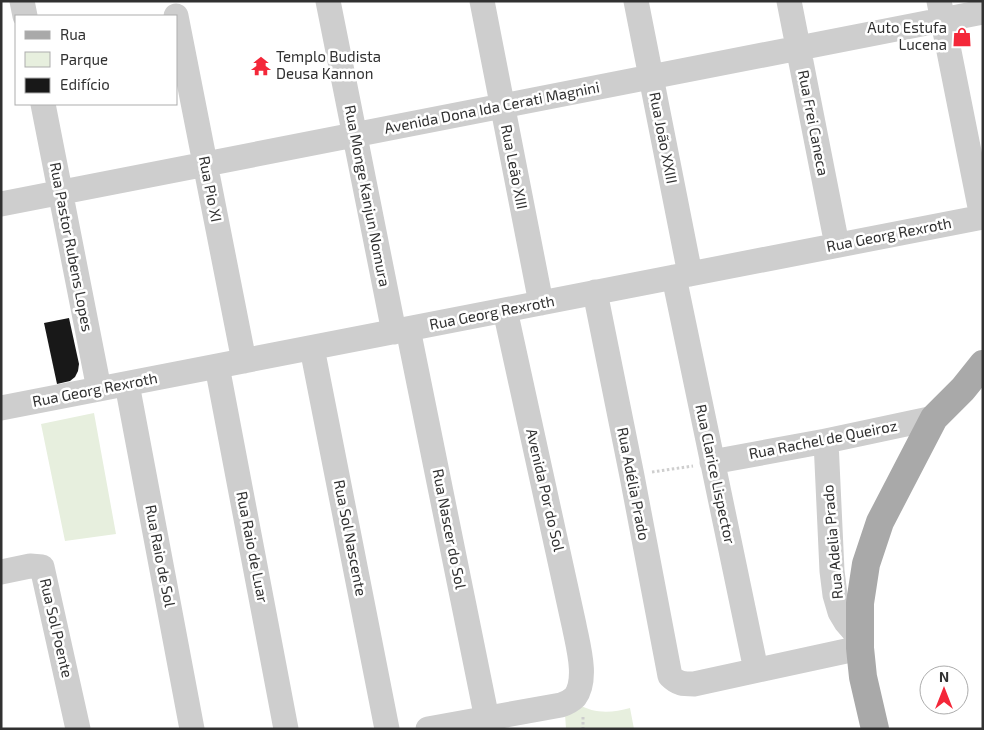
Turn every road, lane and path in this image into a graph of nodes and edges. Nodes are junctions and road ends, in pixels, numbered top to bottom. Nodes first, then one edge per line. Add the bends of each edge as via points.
1 (22, 1) edge
2 (173, 1) edge
3 (328, 1) edge
4 (482, 1) edge
5 (636, 1) edge
6 (789, 1) edge
7 (941, 11) edge
8 (983, 12) edge
9 (25, 15) edge
10 (176, 15) edge
11 (178, 26) edge
12 (798, 48) junction
13 (651, 77) junction
14 (42, 105) edge
15 (502, 106) junction
16 (355, 135) junction
17 (205, 164) junction
18 (60, 192) junction
19 (1, 204) edge
20 (982, 217) edge
21 (837, 245) junction
22 (682, 275) junction
23 (595, 292) junction
24 (541, 303) junction
25 (505, 310) junction
26 (401, 330) junction
27 (312, 348) junction
28 (244, 361) junction
29 (983, 364) edge
30 (217, 366) junction
31 (127, 384) junction
32 (99, 389) junction
33 (1, 408) edge
34 (934, 418) junction
35 (826, 441) junction
36 (712, 462) junction
37 (632, 476) junction
38 (1, 572) edge
39 (860, 642) junction
40 (756, 670) junction
41 (488, 723) edge
42 (78, 729) edge
43 (192, 729) edge
44 (286, 729) edge
45 (387, 729) edge
46 (428, 729) edge
47 (875, 729) edge

1 - 9 street
2 - 10 street, Rua Pio XI
3 - 16 street, Rua Monge Kanjun Nomura
4 - 15 street, Rua Leão XIII
5 - 13 street, Rua João XXIII
6 - 12 street, Rua Frei Caneca
7 - 8 street, Avenida Dona Ida Cerati Magnini
7 - 12 street, Avenida Dona Ida Cerati Magnini
7 - 20 street
11 - 17 street, Rua Pio XI
12 - 13 street, Avenida Dona Ida Cerati Magnini
12 - 21 street, Rua Frei Caneca
13 - 15 street, Avenida Dona Ida Cerati Magnini
13 - 22 street, Rua João XXIII
14 - 18 street, Rua Pastor Rubens Lopes
15 - 16 street, Avenida Dona Ida Cerati Magnini
15 - 24 street, Rua Leão XIII
16 - 17 street, Avenida Dona Ida Cerati Magnini
16 - 26 street, Rua Monge Kanjun Nomura
17 - 18 street, Avenida Dona Ida Cerati Magnini
17 - 28 street, Rua Pio XI
18 - 19 street, Avenida Dona Ida Cerati Magnini
18 - 32 street, Rua Pastor Rubens Lopes
20 - 21 street, Rua Georg Rexroth
21 - 22 street, Rua Georg Rexroth
22 - 23 street, Rua Georg Rexroth
22 - 36 street, Rua Clarice Lispector
23 - 24 street, Rua Georg Rexroth
23 - 37 street, Rua Adélia Prado
24 - 25 street, Rua Georg Rexroth
25 - 26 street, Rua Georg Rexroth
25 - 41 street, Avenida Por do Sol via 582,671 581,684 570,701
26 - 27 street, Rua Georg Rexroth
26 - 41 street, Rua Nascer do Sol
27 - 28 street, Rua Georg Rexroth
27 - 45 street, Rua Sol Nascente
28 - 30 street, Rua Georg Rexroth
29 - 34 main road
30 - 31 street, Rua Georg Rexroth
30 - 44 street, Rua Raio de Luar
31 - 32 street, Rua Georg Rexroth
31 - 43 street, Rua Raio de Sol
32 - 33 street, Rua Georg Rexroth
34 - 35 street, Rua Rachel de Queiroz
34 - 39 main road via 880,522 866,564 860,603
35 - 36 street, Rua Rachel de Queiroz
35 - 39 street, Rua Adelia Prado via 835,595 840,612
36 - 37 path
36 - 40 street, Rua Clarice Lispector
37 - 40 street, Rua Adélia Prado via 670,676 675,682 694,684
38 - 42 street, Rua Sol Poente via 42,567
39 - 40 street
39 - 47 main road via 863,677
41 - 46 street

